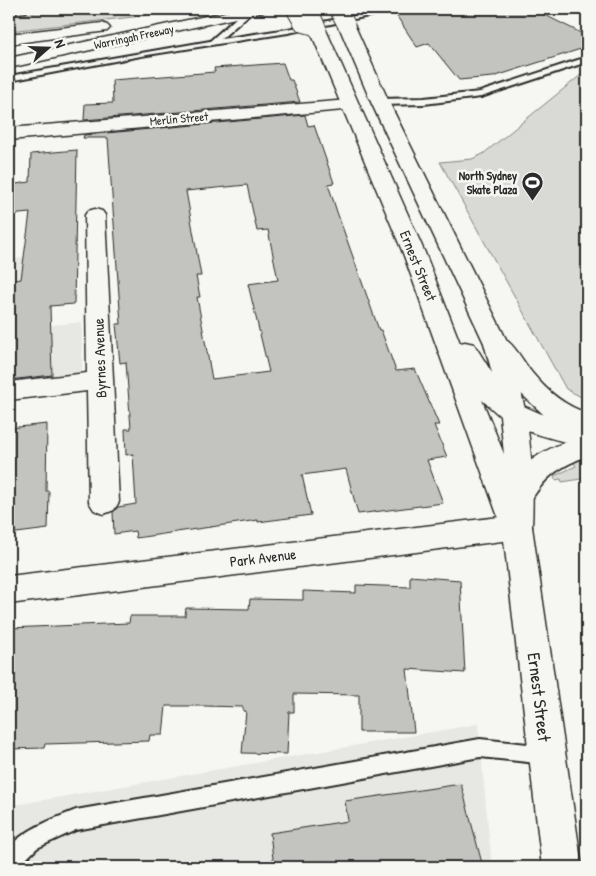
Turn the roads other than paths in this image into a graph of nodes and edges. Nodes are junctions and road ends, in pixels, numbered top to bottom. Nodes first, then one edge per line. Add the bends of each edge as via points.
1 (21, 9) edge
2 (218, 9) edge
3 (271, 9) edge
4 (295, 9) edge
5 (309, 9) edge
6 (338, 9) edge
7 (398, 9) edge
8 (9, 10) edge
9 (254, 10) edge
10 (318, 29) junction
11 (9, 39) edge
12 (214, 42) junction
13 (587, 59) edge
14 (9, 63) edge
15 (9, 79) edge
16 (380, 102) junction
17 (349, 105) junction
18 (9, 134) edge
19 (95, 215) dead end
20 (423, 274) junction
21 (496, 343) junction
22 (100, 380) junction
23 (9, 391) edge
24 (512, 411) junction
25 (587, 423) edge
26 (587, 437) edge
27 (587, 446) edge
28 (104, 502) dead end
29 (518, 512) junction
30 (9, 590) edge
31 (546, 755) junction
32 (9, 863) edge
33 (562, 867) edge

1 - 8 main road
2 - 11 main road
3 - 9 main road, Warringah Freeway
4 - 10 main road, bridge via 303,23
5 - 10 main road, Ernest Street, bridge
6 - 16 main road, Ernest Street, bridge
7 - 12 lane
9 - 12 lane
9 - 14 main road, Warringah Freeway
10 - 17 main road, Ernest Street
12 - 15 lane
13 - 16 lane via 480,94
16 - 17 main road, Merlin Street
16 - 21 main road, Ernest Street
17 - 18 main road, Merlin Street
17 - 20 main road, Ernest Street
19 - 22 main road, Byrnes Avenue
20 - 24 main road via 492,394
20 - 29 main road, Ernest Street
21 - 24 main road, Ernest Street
21 - 25 main road via 541,401
22 - 23 main road
22 - 28 main road, Byrnes Avenue
24 - 26 main road via 542,425
24 - 29 main road, Ernest Street via 516,436
27 - 29 main road via 546,464 529,478
29 - 30 main road, Park Avenue
29 - 31 main road, Ernest Street
31 - 32 lane via 480,748 76,820 39,834 18,850
31 - 33 main road, Ernest Street

